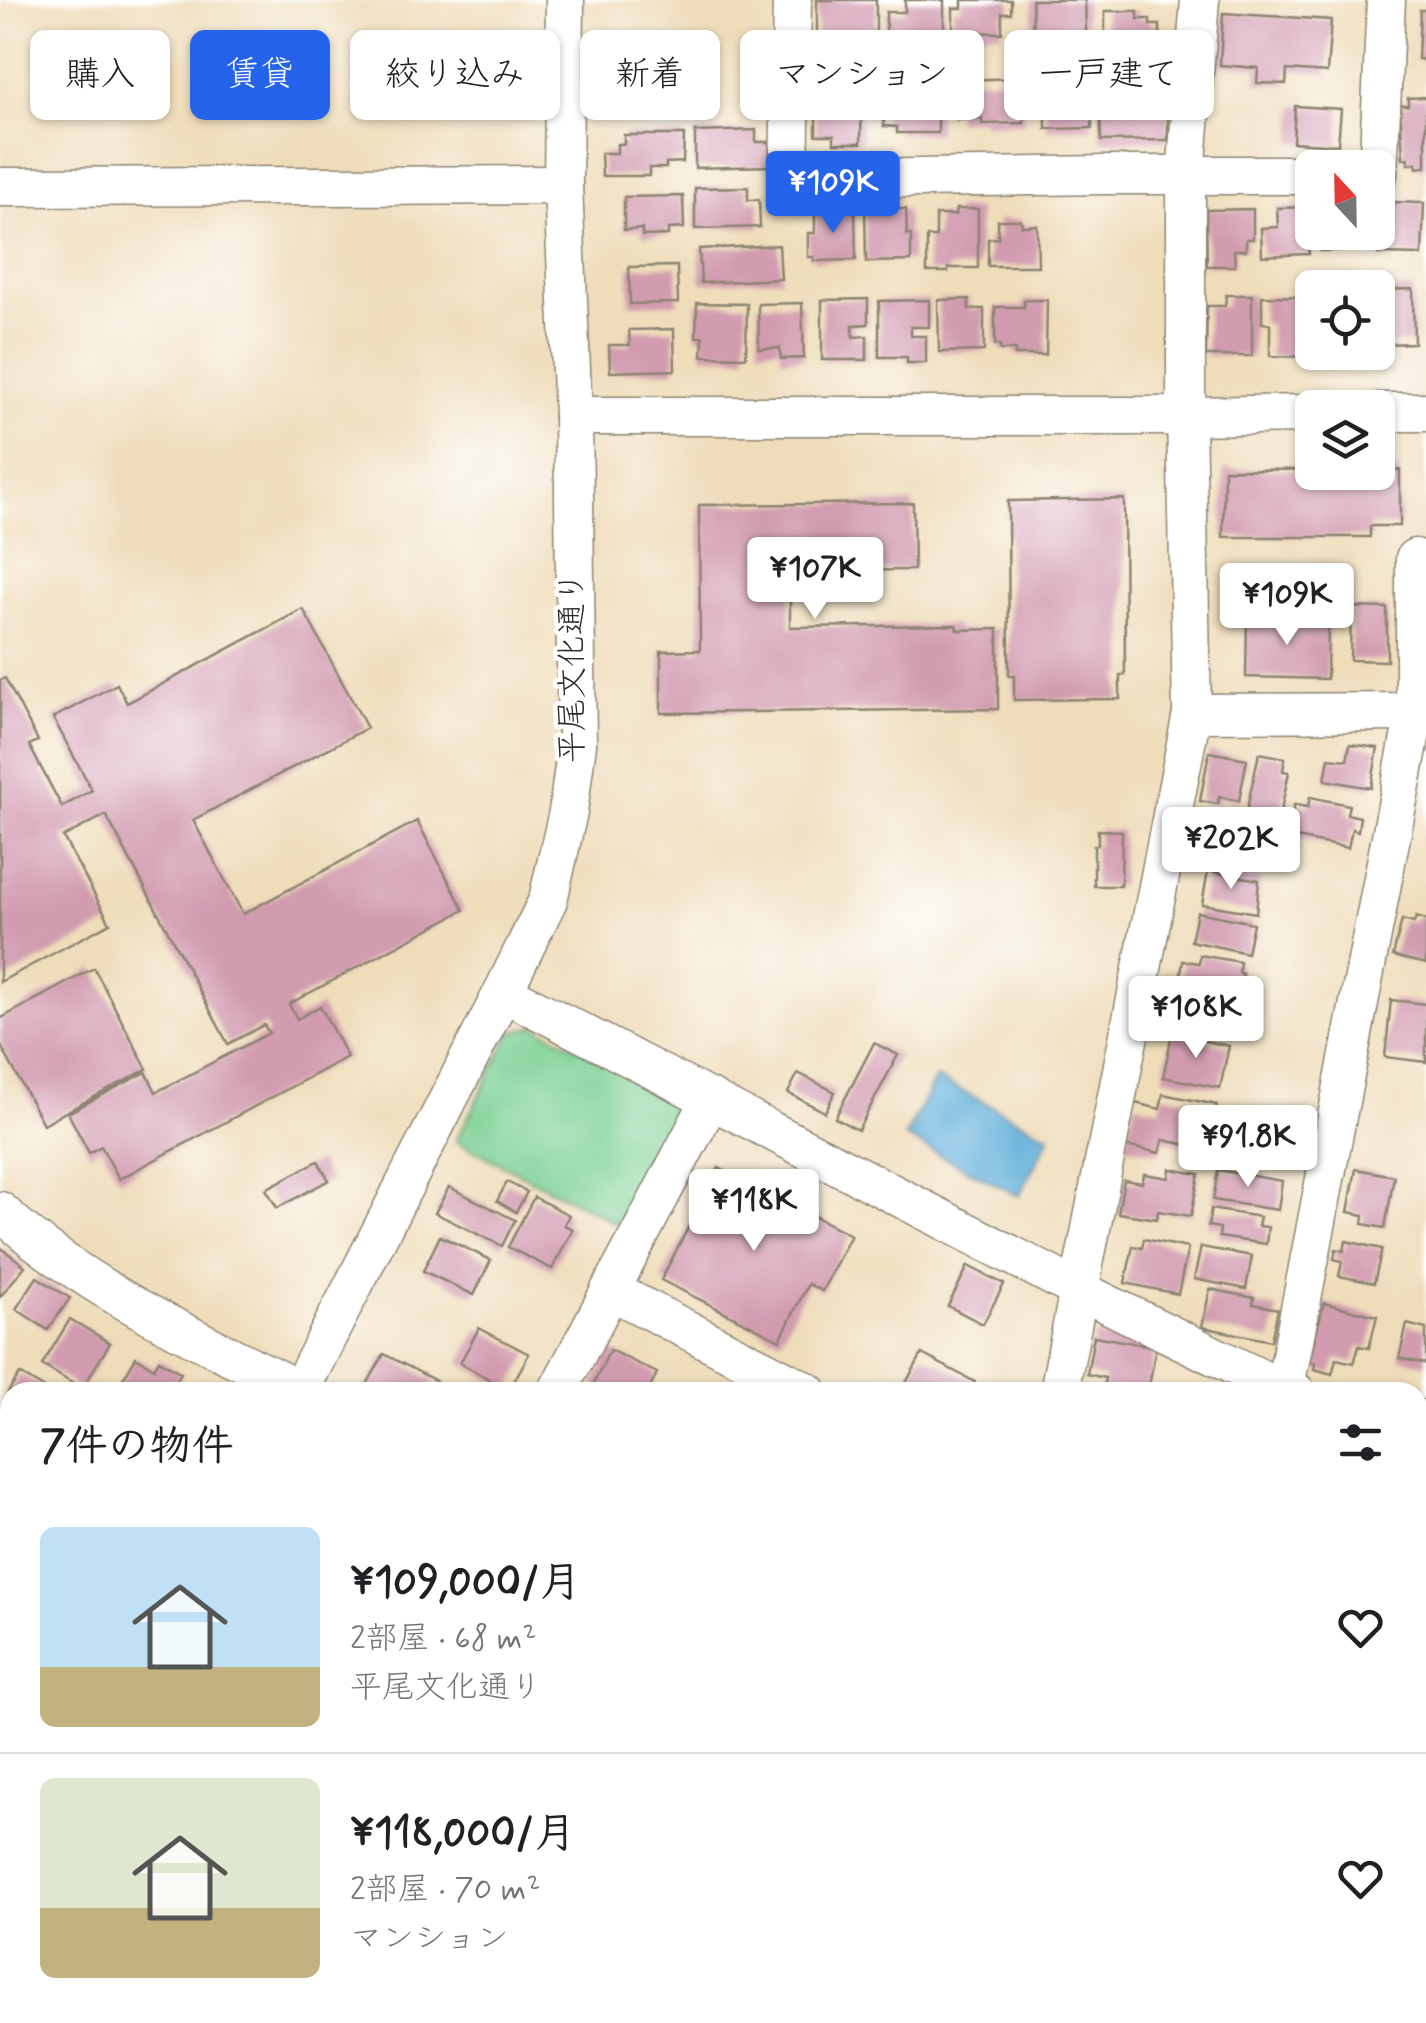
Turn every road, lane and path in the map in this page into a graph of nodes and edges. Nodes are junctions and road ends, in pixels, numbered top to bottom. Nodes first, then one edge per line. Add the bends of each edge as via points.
1 (565, 0) edge
2 (792, 0) edge
3 (1200, 0) edge
4 (1386, 0) edge
5 (1379, 150) edge
6 (1186, 175) junction
7 (1295, 175) edge
8 (563, 185) junction
9 (0, 186) edge
10 (1395, 412) edge
11 (1426, 412) edge
12 (1295, 414) edge
13 (572, 416) junction
14 (1186, 416) junction
15 (1415, 558) dead end
16 (1421, 712) edge
17 (1192, 713) junction
18 (503, 992) junction
19 (711, 1100) junction
20 (0, 1212) edge
21 (610, 1290) junction
22 (1079, 1290) junction
23 (281, 1382) edge
24 (306, 1382) edge
25 (562, 1382) edge
26 (789, 1382) edge
27 (1061, 1382) edge
28 (1268, 1382) edge
29 (1290, 1382) edge

1 - 8 street, 平尾文化通り
2 - 6 street via 789,180
3 - 6 street
4 - 5 street
6 - 7 street
6 - 14 street
8 - 9 street
8 - 13 street, 平尾文化通り
10 - 11 street
12 - 14 street
13 - 14 street
13 - 18 street, 平尾文化通り via 577,744 548,900
14 - 17 street
15 - 16 street
16 - 17 street
16 - 29 street
17 - 22 street
18 - 19 street
18 - 24 street, 平尾文化通り
19 - 21 street
19 - 22 street
20 - 23 street via 114,1296
21 - 25 street
21 - 26 street
22 - 27 street
22 - 28 street

